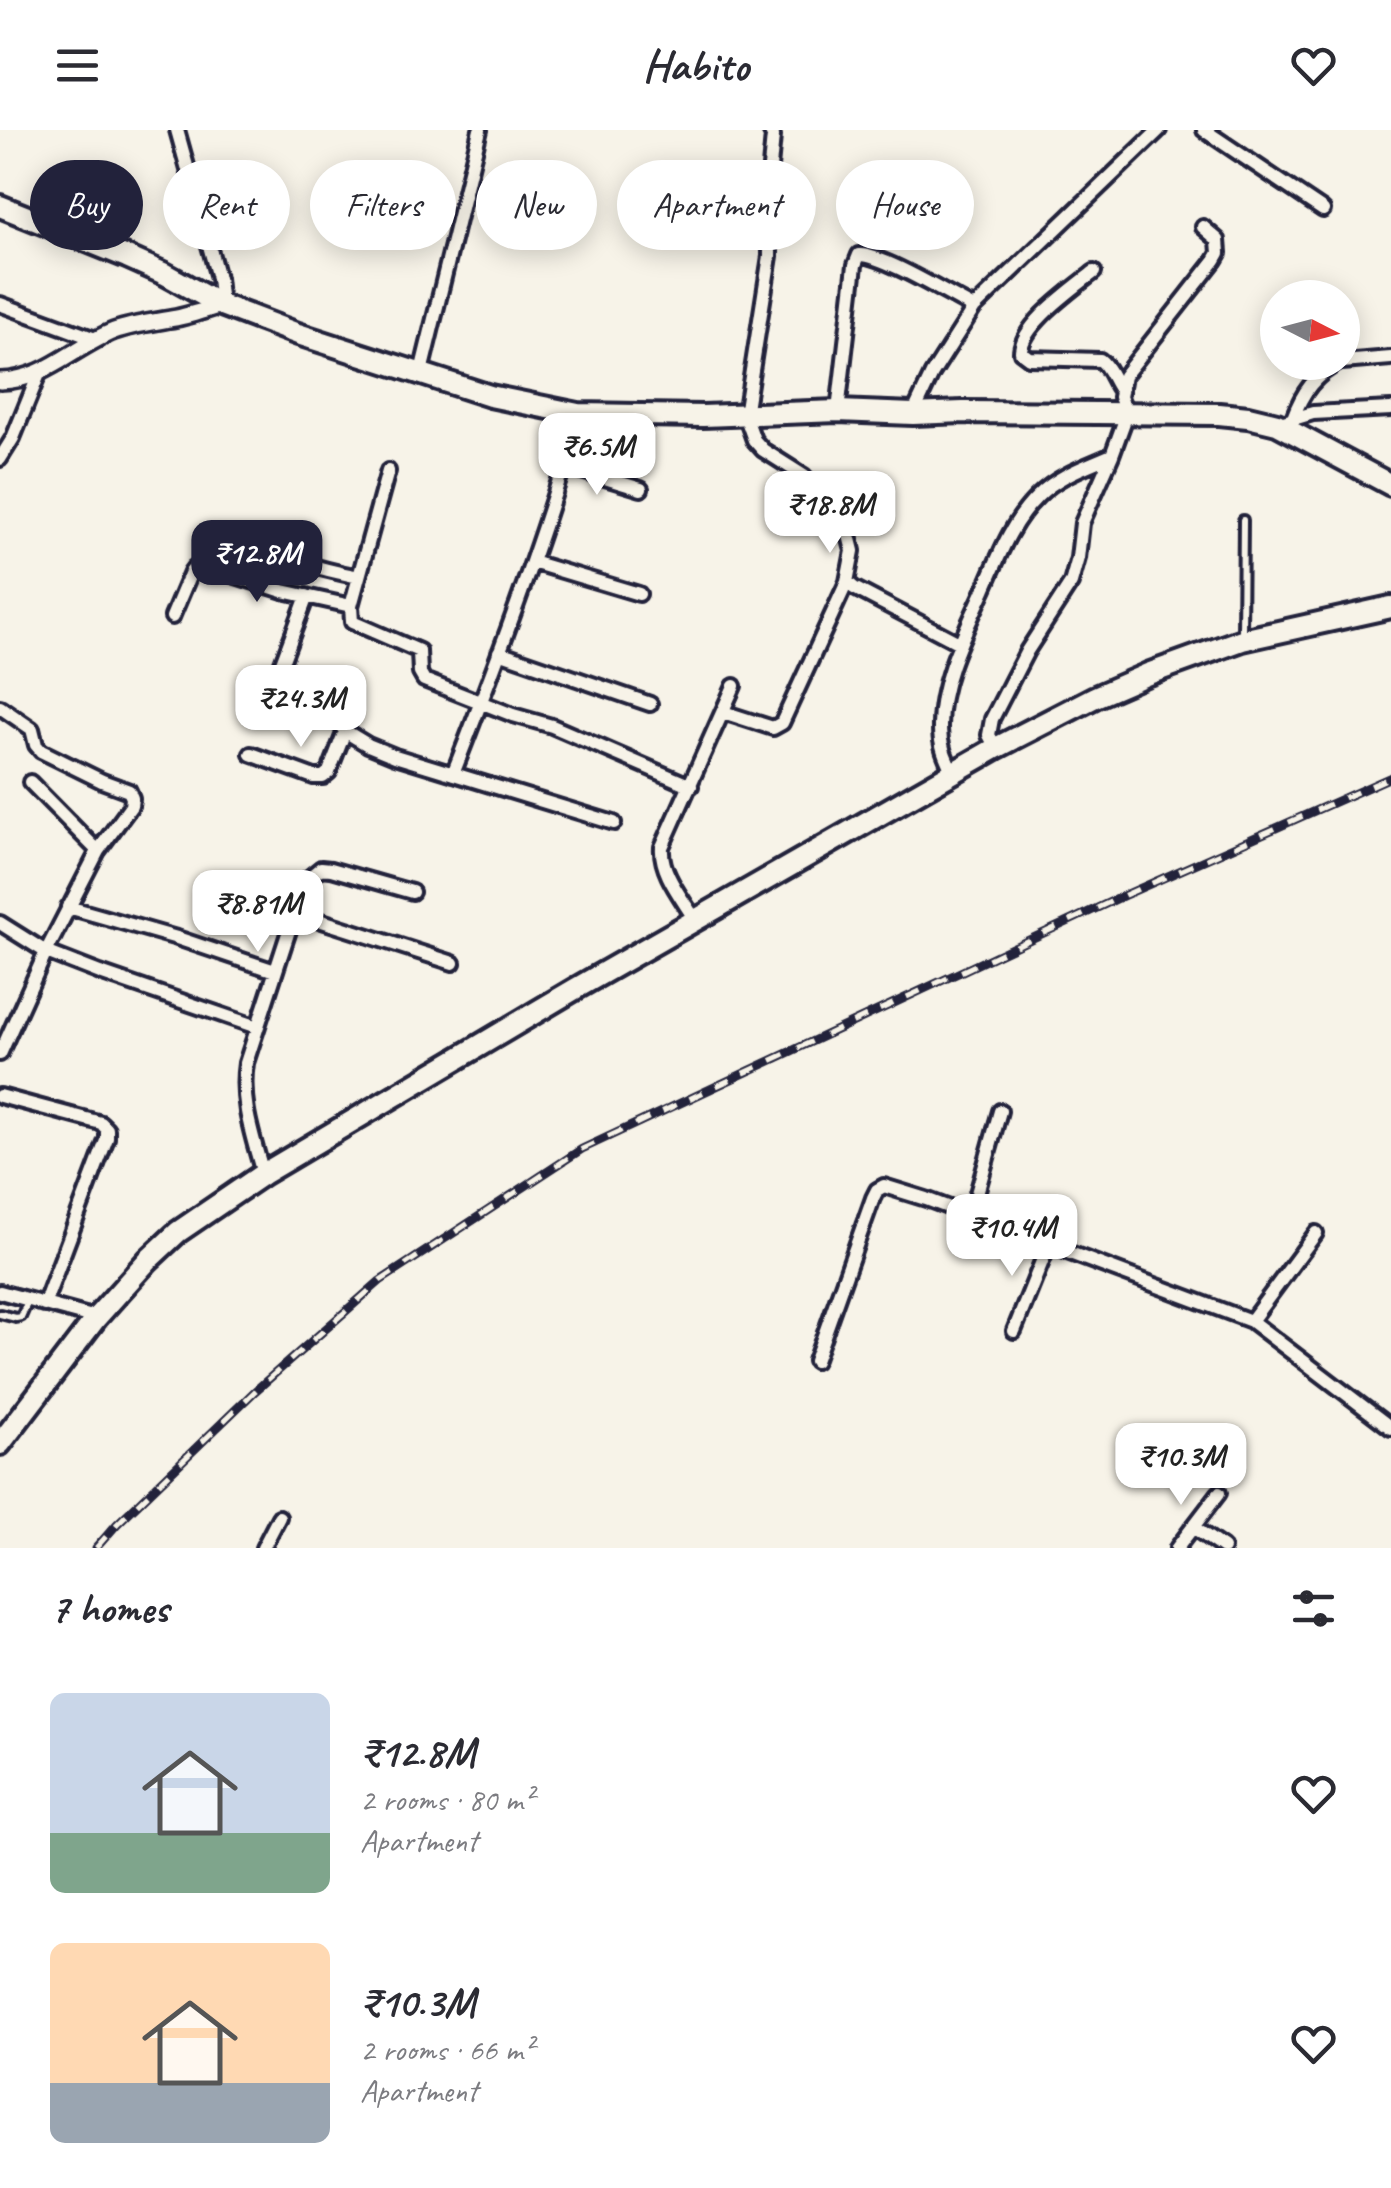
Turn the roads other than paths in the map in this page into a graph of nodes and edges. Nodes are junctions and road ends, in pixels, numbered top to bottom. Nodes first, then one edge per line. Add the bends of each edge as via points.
1 (176, 130) edge
2 (480, 130) edge
3 (770, 130) edge
4 (1159, 130) edge
5 (1204, 130) edge
6 (0, 206) edge
7 (1324, 210) dead end
8 (1203, 226) dead end
9 (1094, 272) dead end
10 (0, 304) edge
11 (221, 305) junction
12 (974, 308) junction
13 (95, 338) junction
14 (1391, 358) edge
15 (1360, 360) edge
16 (421, 372) junction
17 (39, 374) junction
18 (1314, 380) edge
19 (0, 381) edge
20 (1120, 390) junction
21 (1391, 408) edge
22 (838, 411) junction
23 (578, 414) junction
24 (914, 414) junction
25 (1127, 414) junction
26 (745, 415) junction
27 (1285, 421) junction
28 (1112, 455) junction
29 (0, 458) edge
30 (565, 466) junction
31 (388, 471) dead end
32 (1391, 485) edge
33 (640, 489) dead end
34 (1243, 520) dead end
35 (250, 539) dead end
36 (532, 562) junction
37 (358, 577) junction
38 (847, 582) junction
39 (639, 594) dead end
40 (307, 596) junction
41 (351, 606) junction
42 (1391, 607) edge
43 (172, 617) dead end
44 (1242, 640) junction
45 (960, 643) junction
46 (499, 652) junction
47 (734, 686) dead end
48 (482, 704) junction
49 (650, 704) dead end
50 (0, 708) edge
51 (723, 712) junction
52 (345, 730) junction
53 (996, 748) junction
54 (251, 754) dead end
55 (953, 773) junction
56 (452, 774) junction
57 (30, 782) dead end
58 (690, 786) junction
59 (614, 823) dead end
60 (98, 851) junction
61 (412, 892) dead end
62 (68, 907) junction
63 (294, 912) junction
64 (695, 920) junction
65 (0, 923) edge
66 (46, 952) junction
67 (453, 963) dead end
68 (275, 972) junction
69 (6, 1023) edge
70 (257, 1026) junction
71 (0, 1054) edge
72 (0, 1096) edge
73 (1000, 1111) dead end
74 (263, 1174) junction
75 (971, 1215) junction
76 (1316, 1233) dead end
77 (1050, 1244) junction
78 (0, 1292) edge
79 (28, 1300) junction
80 (44, 1305) junction
81 (0, 1314) edge
82 (96, 1318) junction
83 (1251, 1321) junction
84 (1014, 1331) dead end
85 (815, 1361) dead end
86 (1391, 1428) edge
87 (0, 1444) edge
88 (1219, 1493) dead end
89 (279, 1517) dead end
90 (1194, 1527) junction
91 (263, 1548) edge
92 (1177, 1548) edge
93 (1222, 1548) edge

1 - 11 street
2 - 16 street
3 - 26 street via 770,256
4 - 12 street
5 - 7 street
6 - 11 highway via 128,257
8 - 20 street via 1218,240 1219,253
9 - 20 street via 1038,320 1020,347 1029,358 1100,360
10 - 13 street
11 - 13 street
11 - 16 highway
12 - 22 street via 890,263 860,255
12 - 24 street
13 - 17 street
14 - 15 street
16 - 23 highway via 490,396
17 - 19 street
17 - 29 street
18 - 27 street
20 - 25 street
21 - 27 street
22 - 24 highway
22 - 26 highway
23 - 26 highway
23 - 30 street
24 - 25 highway
25 - 27 highway
25 - 28 street
26 - 38 street via 754,440 804,476 848,532 853,551
27 - 32 highway
28 - 45 street via 1054,481 1023,511
28 - 53 street via 1082,523 1071,584 992,719 989,735
30 - 33 street
30 - 36 street
31 - 37 street
34 - 44 lane
35 - 37 street via 284,558
36 - 39 street
36 - 46 street
37 - 41 street
38 - 45 street
38 - 51 street via 782,723 772,728
40 - 41 street
40 - 43 street via 202,565 191,572
40 - 52 street via 277,685 321,700
41 - 48 street via 356,626 419,651 424,680
42 - 44 highway
44 - 53 highway via 1130,682
45 - 55 street via 940,726
46 - 48 street
46 - 49 street
47 - 51 street
48 - 56 street
48 - 58 street via 552,726
50 - 60 street via 32,729 41,751 131,794 131,806
51 - 58 street
52 - 54 street via 322,777
52 - 56 street
53 - 55 highway
55 - 64 highway
56 - 59 street
57 - 60 street
58 - 64 street via 661,855
60 - 62 street
61 - 63 street via 320,868 305,881
62 - 66 street
62 - 68 street
63 - 67 street
63 - 68 street
64 - 74 highway
65 - 66 street
66 - 69 street
66 - 70 street
68 - 70 street
69 - 71 street
70 - 74 street via 242,1084
72 - 80 street via 107,1128
73 - 75 street
74 - 82 highway via 178,1232
75 - 77 street
75 - 85 street via 880,1187
76 - 83 street
77 - 83 street
77 - 84 street
78 - 79 street
79 - 80 street
79 - 81 lane via 20,1316
80 - 82 street
82 - 87 highway
83 - 86 street
88 - 90 street
89 - 91 street
90 - 92 street
90 - 93 street

